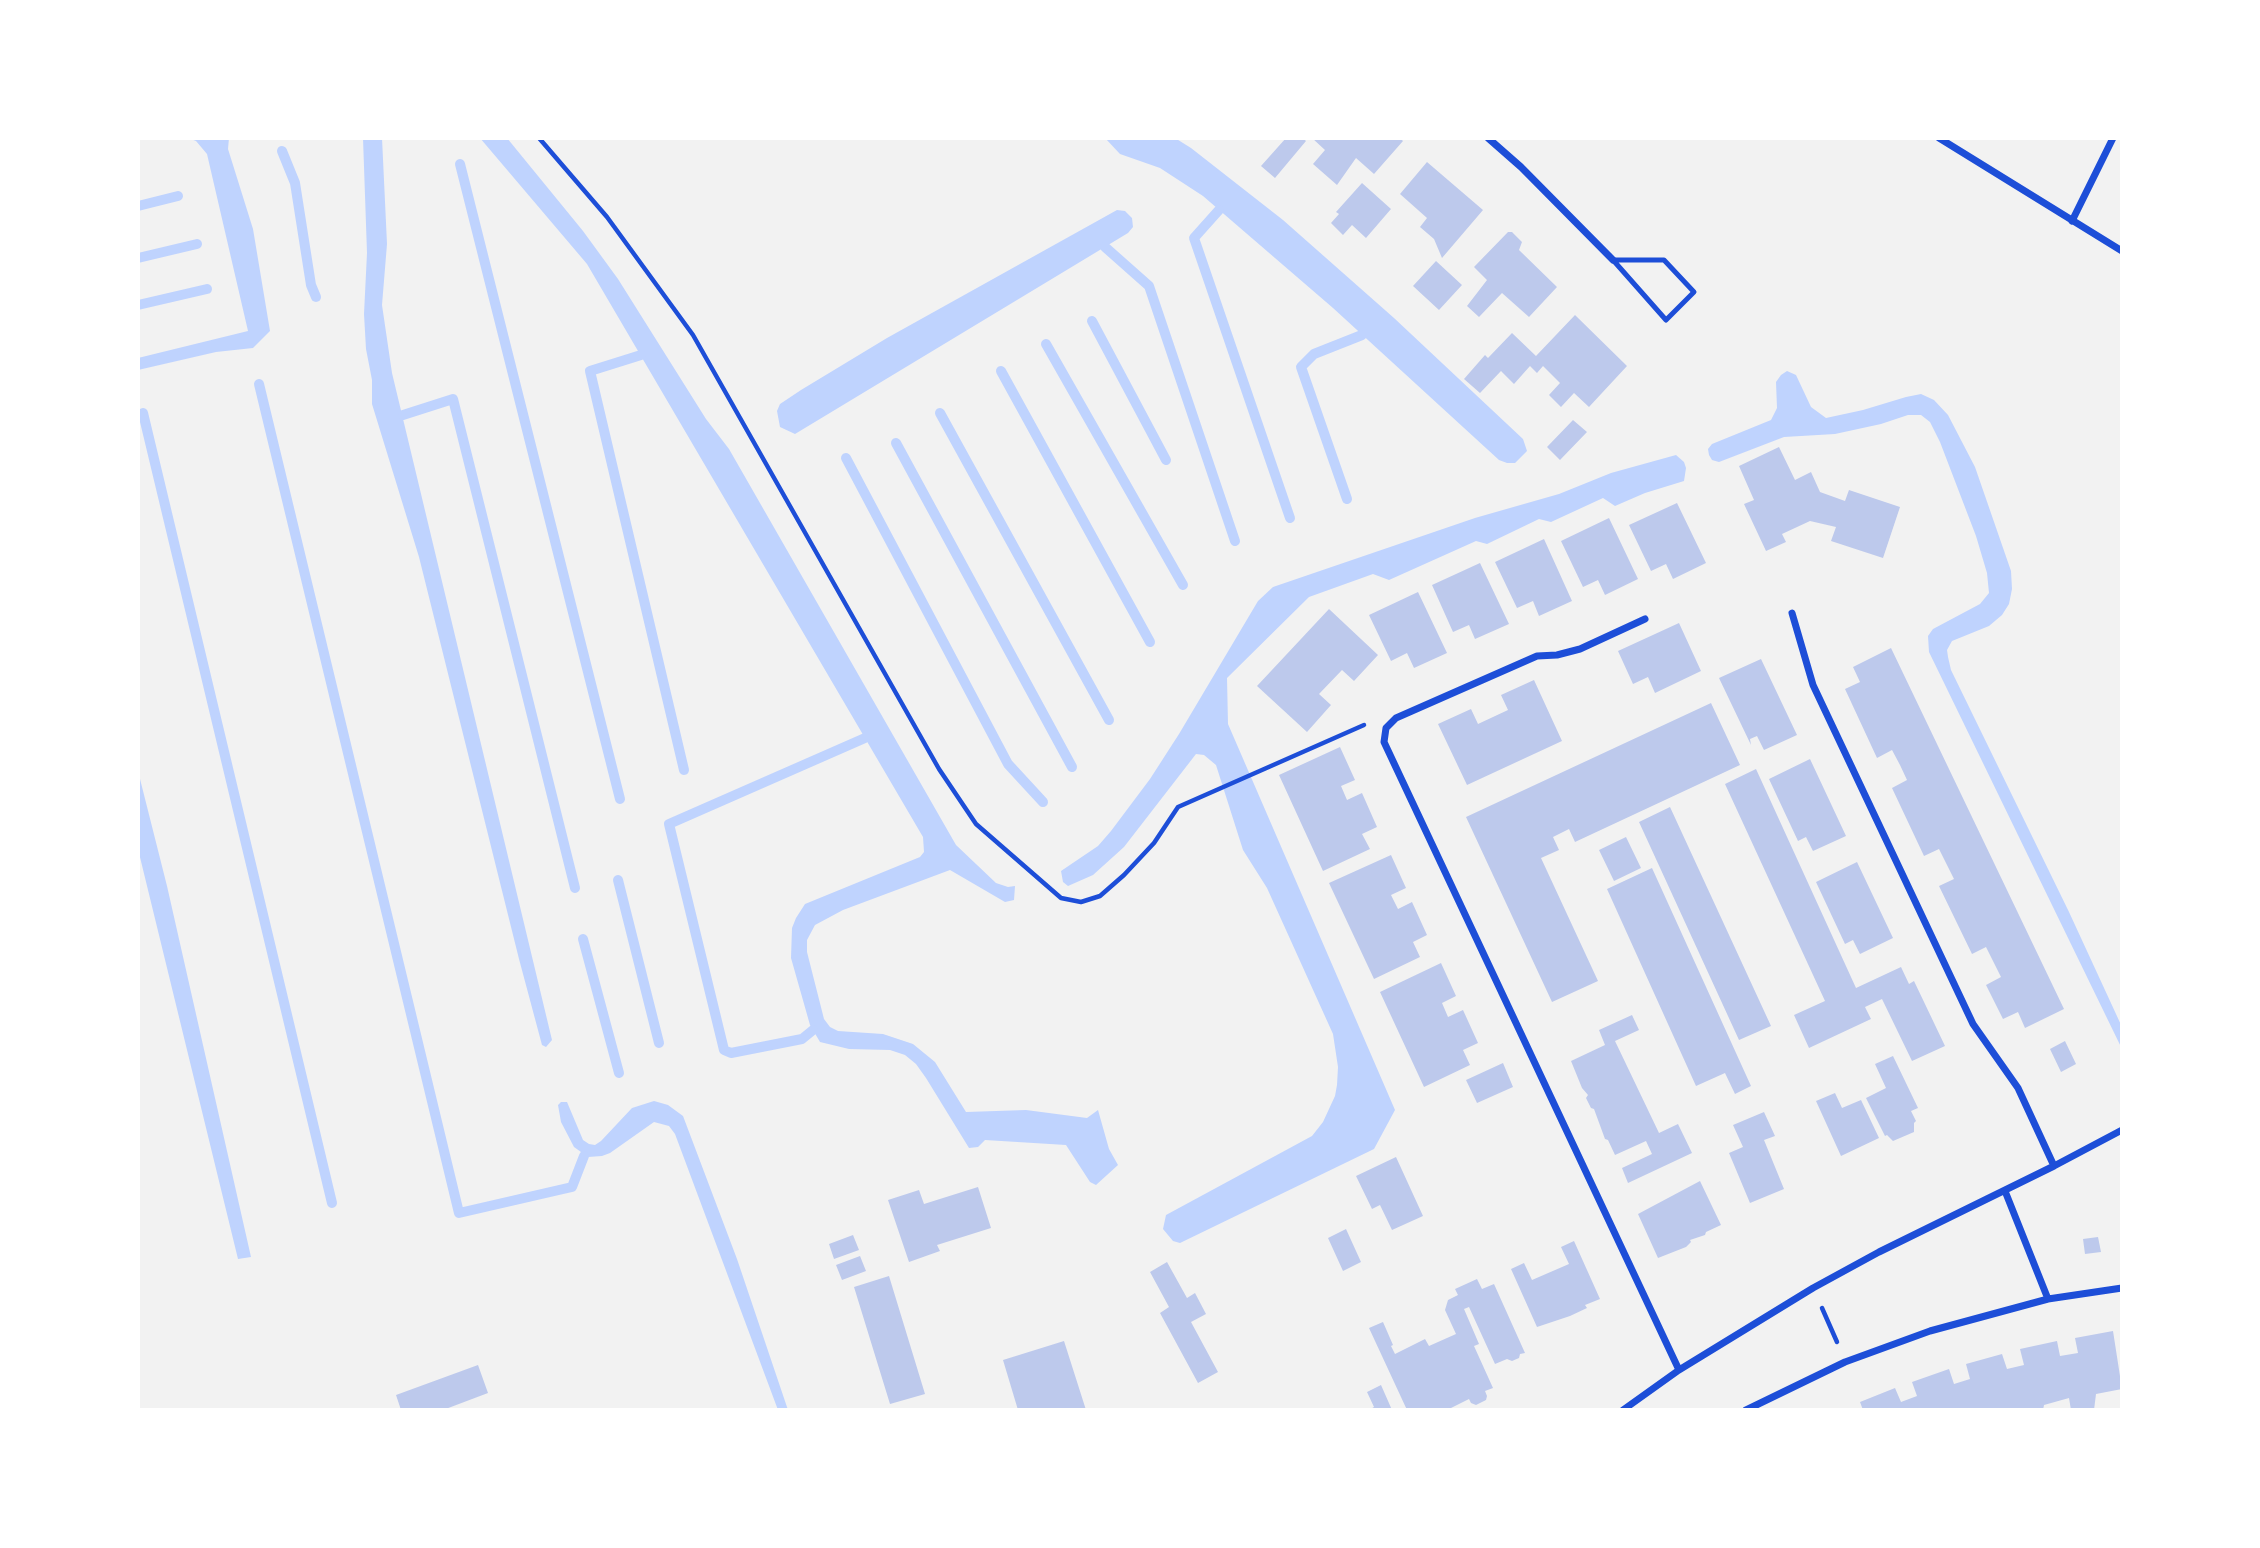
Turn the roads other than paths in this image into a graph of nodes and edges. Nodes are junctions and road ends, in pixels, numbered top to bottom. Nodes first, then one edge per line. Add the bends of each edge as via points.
1 (1488, 138) edge
2 (1939, 138) edge
3 (2113, 138) edge
4 (2072, 221) junction
5 (2122, 251) edge
6 (1613, 260) junction
7 (1793, 613) dead end
8 (1645, 619) dead end
9 (2122, 1130) edge
10 (2054, 1166) junction
11 (2005, 1191) junction
12 (2122, 1289) edge
13 (2048, 1299) junction
14 (1679, 1370) junction
15 (1623, 1410) edge
16 (1746, 1410) edge

1 - 6 street
2 - 4 street
3 - 4 street
4 - 5 street
6 - 6 lane via 1666,320 1694,292 1664,260
7 - 10 street via 1813,685 1973,1024 2018,1088
8 - 14 street via 1580,649 1537,656 1396,718 1386,728 1384,742
9 - 10 street
10 - 11 street
11 - 13 street
11 - 14 street via 1813,1288
12 - 13 street
13 - 16 street via 1930,1331 1845,1362
14 - 15 street

